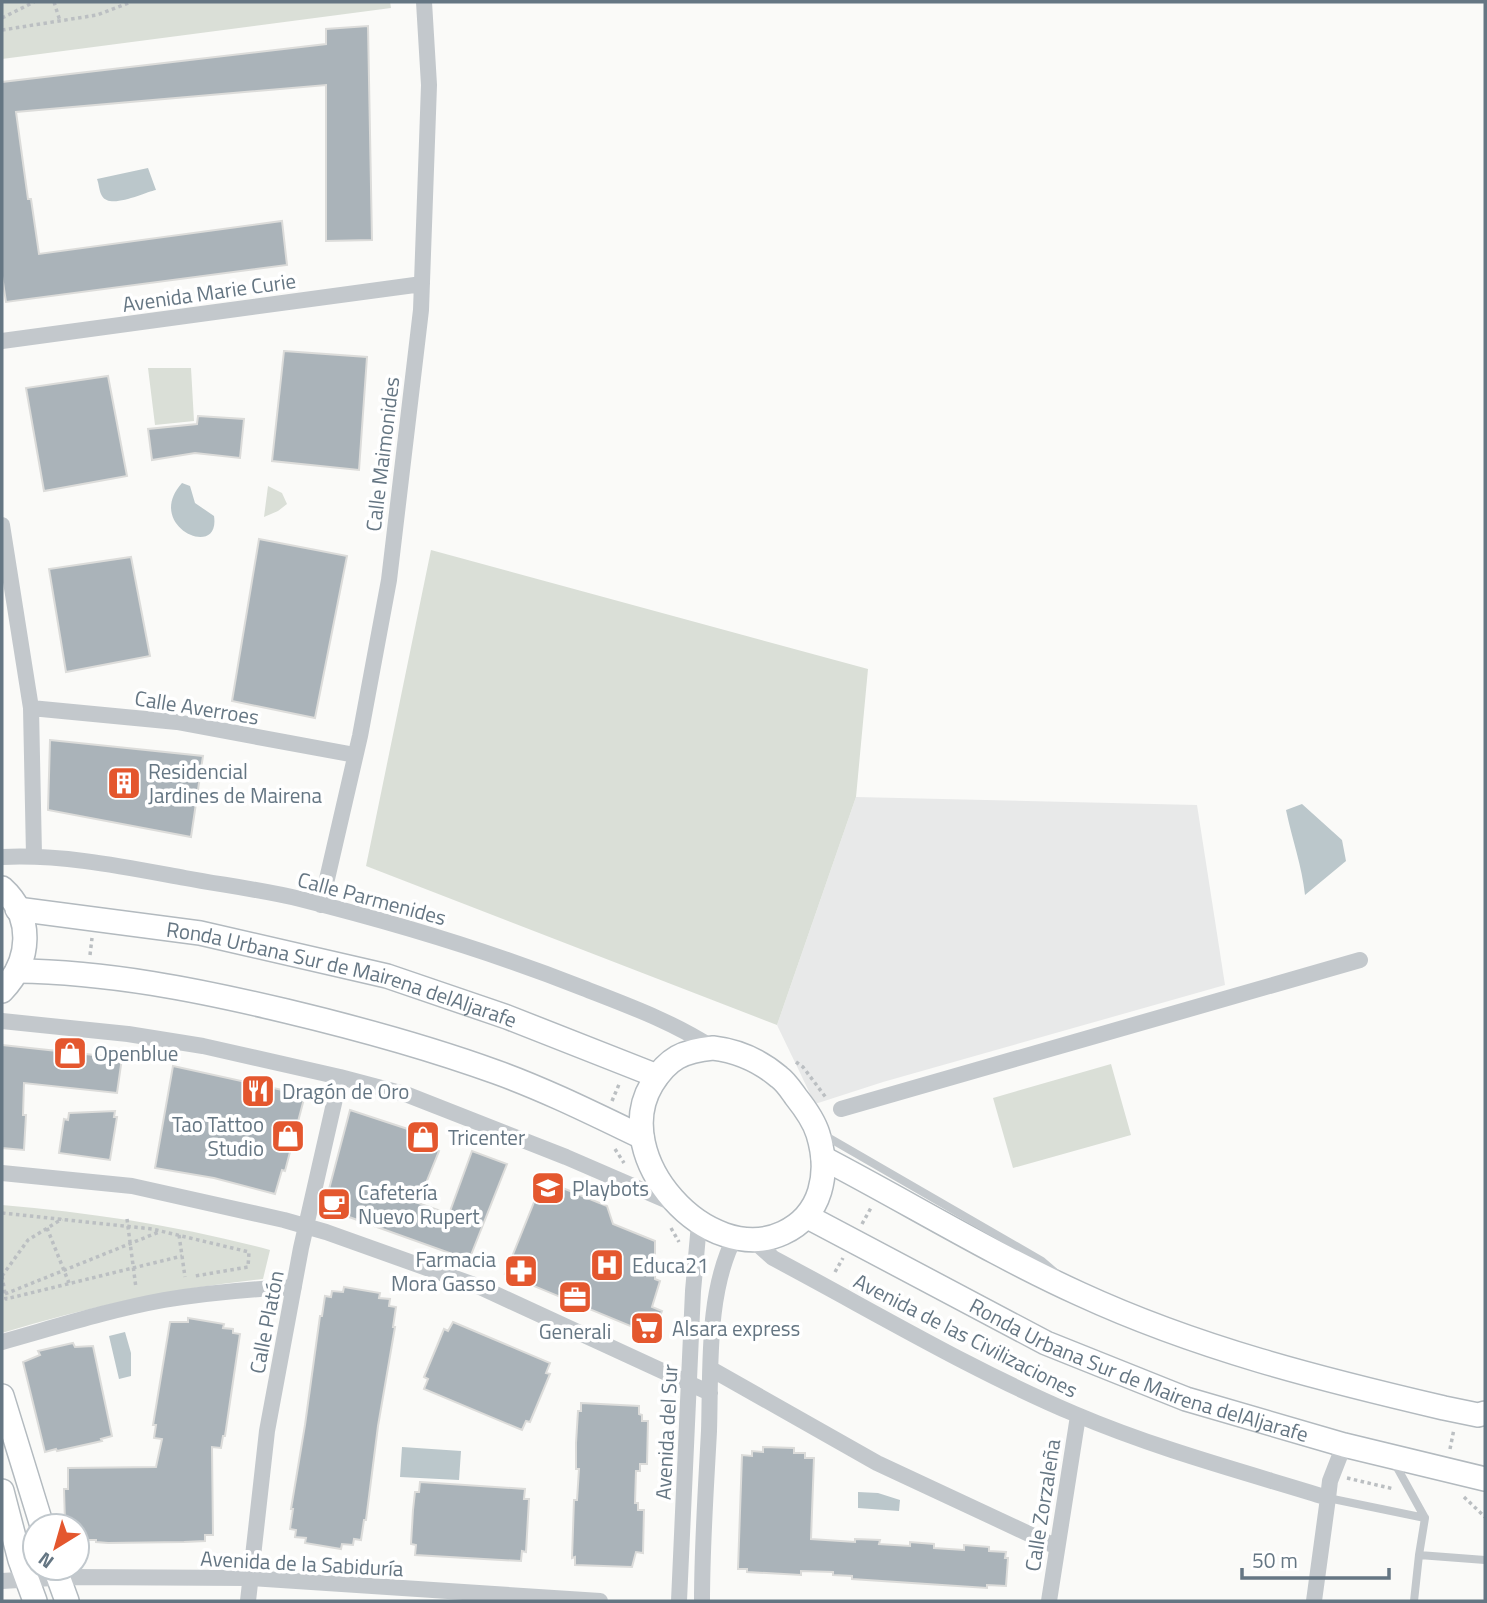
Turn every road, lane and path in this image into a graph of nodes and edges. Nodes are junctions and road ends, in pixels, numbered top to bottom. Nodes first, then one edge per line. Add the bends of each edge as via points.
1 (34, 2) edge
2 (54, 2) edge
3 (131, 2) edge
4 (424, 2) edge
5 (2, 18) edge
6 (60, 21) junction
7 (2, 30) edge
8 (422, 284) junction
9 (2, 341) edge
10 (2, 525) edge
11 (31, 708) junction
12 (355, 755) junction
13 (34, 855) junction
14 (2, 857) edge
15 (2, 888) edge
16 (321, 905) junction
17 (17, 909) junction
18 (94, 919) junction
19 (1360, 960) dead end
20 (17, 971) junction
21 (88, 975) junction
22 (2, 991) edge
23 (2, 1021) edge
24 (713, 1048) junction
25 (794, 1060) dead end
26 (627, 1064) junction
27 (657, 1076) junction
28 (340, 1077) junction
29 (835, 1105) joint
30 (605, 1119) junction
31 (818, 1131) junction
32 (642, 1137) junction
33 (823, 1158) junction
34 (2, 1173) edge
35 (679, 1206) junction
36 (2, 1213) edge
37 (808, 1217) junction
38 (62, 1219) junction
39 (127, 1219) dead end
40 (699, 1224) junction
41 (306, 1226) junction
42 (129, 1227) junction
43 (47, 1228) junction
44 (161, 1231) junction
45 (179, 1235) junction
46 (744, 1239) junction
47 (131, 1244) junction
48 (182, 1256) junction
49 (134, 1267) junction
50 (64, 1270) junction
51 (2, 1276) edge
52 (185, 1277) junction
53 (173, 1279) dead end
54 (69, 1283) junction
55 (294, 1287) junction
56 (5, 1294) junction
57 (1083, 1295) junction
58 (138, 1297) dead end
59 (2, 1342) edge
60 (710, 1369) junction
61 (689, 1382) junction
62 (710, 1393) junction
63 (2, 1396) edge
64 (1457, 1410) junction
65 (1485, 1413) edge
66 (1078, 1416) junction
67 (1344, 1446) junction
68 (1391, 1457) junction
69 (1446, 1469) junction
70 (1485, 1479) edge
71 (2, 1492) edge
72 (1328, 1498) junction
73 (38, 1512) edge
74 (1425, 1518) junction
75 (1057, 1547) junction
76 (1419, 1555) junction
77 (1485, 1560) edge
78 (21, 1561) edge
79 (91, 1574) edge
80 (249, 1578) junction
81 (21, 1579) edge
82 (2, 1581) edge
83 (27, 1582) edge
84 (60, 1582) edge
85 (463, 1597) edge
86 (35, 1601) edge
87 (67, 1601) edge
88 (248, 1601) edge
89 (600, 1601) edge
90 (678, 1601) edge
91 (702, 1601) edge
92 (1049, 1601) edge
93 (1314, 1601) edge
94 (1414, 1601) edge

1 - 5 path
2 - 6 path
3 - 6 path via 97,15
4 - 8 street, Calle Maimonides via 429,85
6 - 7 path
8 - 9 street, Avenida Marie Curie
8 - 12 street, Calle Maimonides via 389,580
10 - 11 street
11 - 12 street, Calle Averroes via 177,722
11 - 13 street
12 - 16 street, Calle Maimonides
13 - 14 street, Calle Parmenides
13 - 16 street, Calle Parmenides
15 - 17 street
16 - 24 street, Calle Parmenides via 557,977 665,1020
17 - 18 street, Ronda Urbana Sur de Mairena delAljarafe
17 - 20 street via 27,934
18 - 21 path
18 - 26 street, Ronda Urbana Sur de Mairena delAljarafe via 200,933 387,976
19 - 29 street
20 - 21 street
20 - 22 street
21 - 30 street via 219,995 370,1031 497,1072
23 - 28 street via 203,1046
24 - 27 street via 691,1050 672,1060
24 - 31 street via 735,1051 782,1079
25 - 29 path
26 - 27 street, Ronda Urbana Sur de Mairena delAljarafe
26 - 30 path
27 - 32 street via 640,1115
28 - 35 street via 408,1096
28 - 41 street, Calle Platón
30 - 32 street
31 - 33 street
31 - 57 lane via 1042,1261
32 - 35 street via 657,1178
33 - 37 street via 819,1197
33 - 57 street via 993,1253
34 - 41 street via 132,1186
35 - 40 street
36 - 38 path
37 - 46 street via 776,1236
37 - 67 street, Ronda Urbana Sur de Mairena delAljarafe via 1046,1342 1186,1399
38 - 42 path
38 - 43 path
39 - 42 path
40 - 46 street
40 - 61 street, Avenida del Sur
41 - 55 street, Calle Platón
41 - 61 street via 480,1287
42 - 44 path
42 - 47 path
43 - 50 path
43 - 51 path via 28,1240
44 - 45 path
44 - 47 path
45 - 48 path
45 - 52 path via 249,1252 248,1267
46 - 60 street, Avenida del Sur via 727,1252 716,1294
46 - 66 street, Avenida de las Civilizaciones via 1012,1386
47 - 49 path
47 - 50 path
48 - 49 path
48 - 52 path
49 - 54 path
49 - 58 path
50 - 54 path
50 - 56 path
51 - 56 path
52 - 53 path
54 - 56 path via 6,1298
55 - 59 street via 164,1300
55 - 80 street, Calle Platón via 267,1431
57 - 64 street via 1245,1357
60 - 62 street, Avenida del Sur
60 - 75 street via 877,1463
61 - 62 street
61 - 90 street, Avenida del Sur
62 - 91 street, Avenida del Sur
63 - 73 street
64 - 65 street
64 - 69 path
66 - 72 street, Avenida de las Civilizaciones
66 - 75 street, Calle Zorzaleña
67 - 68 street, Ronda Urbana Sur de Mairena delAljarafe
67 - 72 street
68 - 69 street, Ronda Urbana Sur de Mairena delAljarafe
68 - 74 lane
69 - 70 street, Ronda Urbana Sur de Mairena delAljarafe
71 - 78 street
72 - 74 lane
72 - 93 street
74 - 76 lane
75 - 92 street, Calle Zorzaleña
76 - 77 lane
76 - 94 lane
79 - 80 street, Avenida de la Sabiduría
80 - 85 street, Avenida de la Sabiduría
80 - 88 street, Calle Platón
81 - 82 street, Avenida de la Sabiduría
83 - 86 street
84 - 87 street
85 - 89 street, Avenida de la Sabiduría

